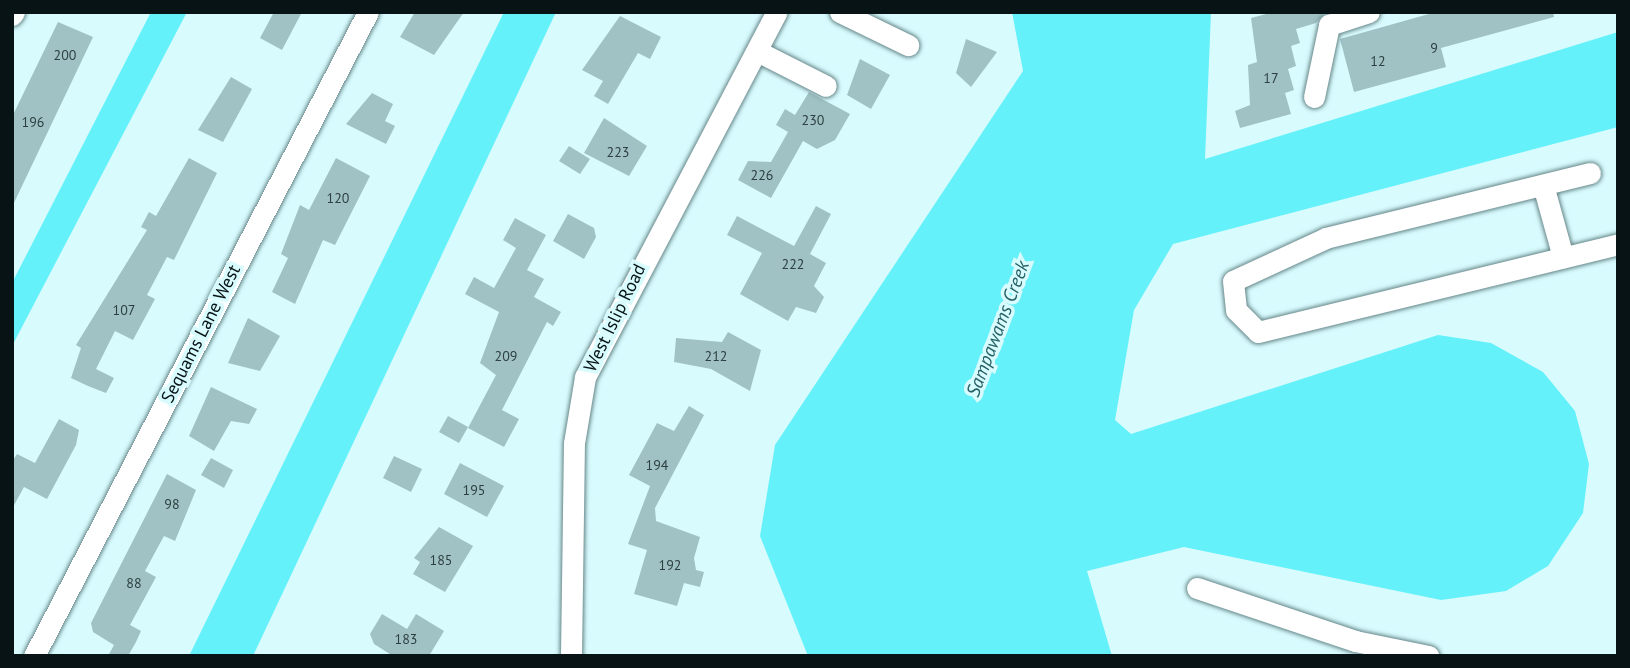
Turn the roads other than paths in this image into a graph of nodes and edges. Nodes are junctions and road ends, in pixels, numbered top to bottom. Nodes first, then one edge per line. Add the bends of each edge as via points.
1 (368, 12) edge
2 (777, 12) edge
3 (840, 12) edge
4 (1369, 12) edge
5 (908, 46) dead end
6 (757, 51) junction
7 (826, 86) dead end
8 (1314, 97) dead end
9 (1590, 173) dead end
10 (1543, 185) junction
11 (1618, 244) edge
12 (1563, 257) junction
13 (1197, 588) dead end
14 (34, 656) edge
15 (571, 656) edge
16 (1428, 656) edge

1 - 14 street, Sequams Lane West
2 - 6 street, West Islip Road
3 - 5 street
4 - 8 street via 1329,25
6 - 7 street
6 - 15 street, West Islip Road via 586,377 574,443
9 - 10 street
10 - 12 street
10 - 12 street via 1325,238 1233,281 1237,310 1258,332
11 - 12 street
13 - 16 street via 1355,641

